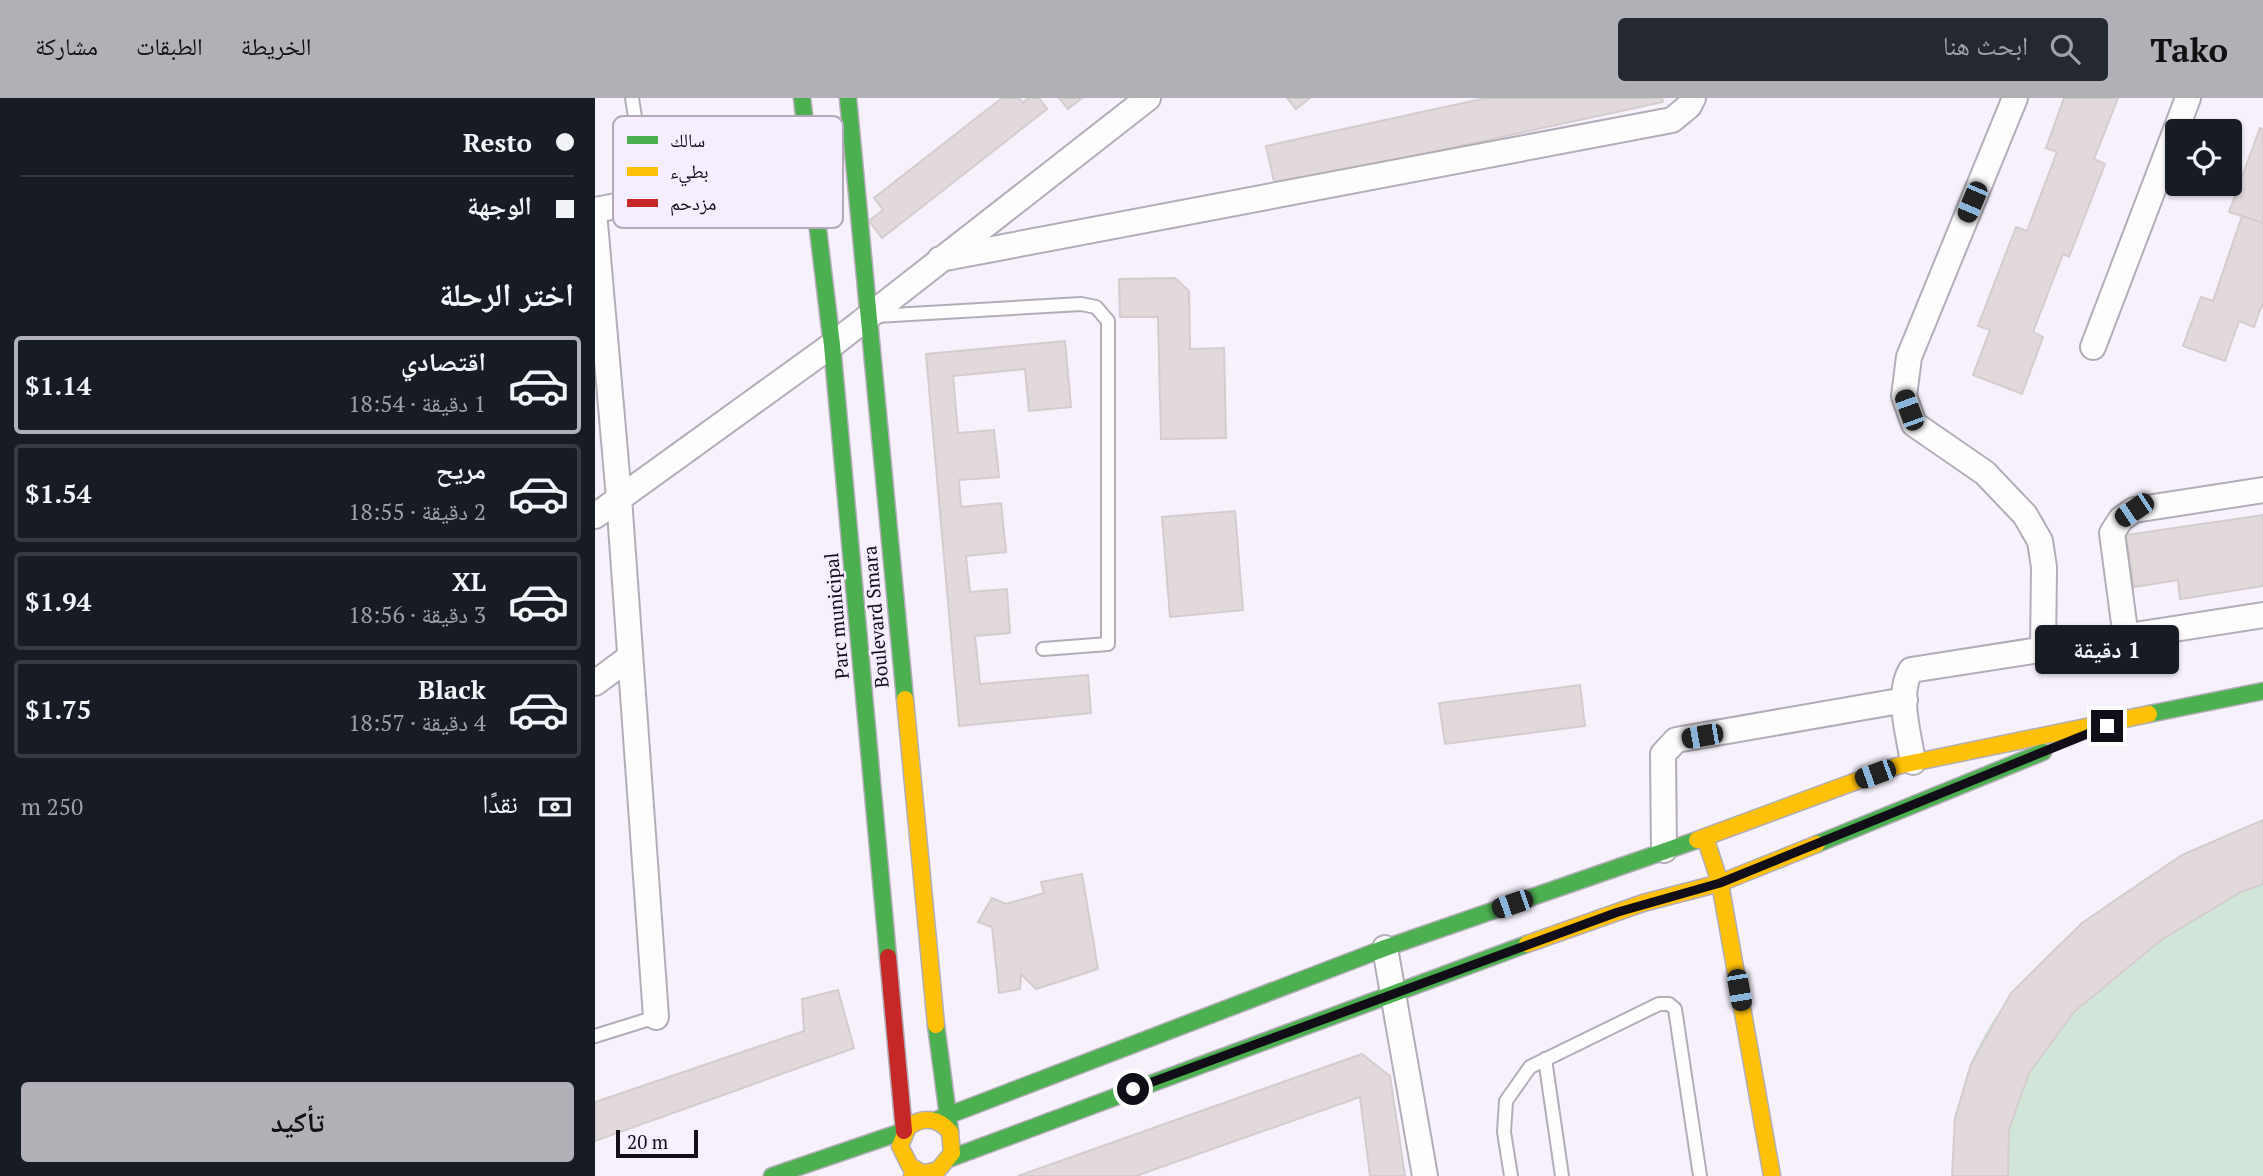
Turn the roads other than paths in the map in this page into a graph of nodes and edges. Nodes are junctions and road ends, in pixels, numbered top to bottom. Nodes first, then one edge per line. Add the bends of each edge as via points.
1 (632, 98) edge
2 (802, 98) edge
3 (848, 98) edge
4 (1148, 98) edge
5 (1692, 98) edge
6 (2015, 98) edge
7 (2188, 98) edge
8 (635, 116) edge
9 (804, 116) edge
10 (613, 207) edge
11 (595, 210) edge
12 (595, 223) edge
13 (818, 228) edge
14 (940, 259) junction
15 (867, 317) junction
16 (832, 345) junction
17 (2093, 347) dead end
18 (2263, 490) edge
19 (619, 498) junction
20 (595, 516) edge
21 (2263, 615) edge
22 (2126, 638) junction
23 (1043, 649) dead end
24 (2043, 650) junction
25 (631, 657) junction
26 (595, 683) edge
27 (2263, 691) edge
28 (1905, 700) junction
29 (2132, 716) junction
30 (1913, 762) junction
31 (1705, 837) junction
32 (1664, 850) junction
33 (1720, 883) junction
34 (1385, 948) junction
35 (1394, 992) junction
36 (656, 1017) joint
37 (595, 1035) edge
38 (1545, 1059) junction
39 (944, 1123) junction
40 (904, 1131) junction
41 (951, 1158) junction
42 (940, 1173) edge
43 (917, 1174) edge
44 (772, 1176) edge
45 (1425, 1176) edge
46 (1511, 1176) edge
47 (1562, 1176) edge
48 (1700, 1176) edge
49 (1772, 1176) edge

1 - 8 lane
2 - 9 main road, Parc municipal
3 - 15 main road, Boulevard Smara
4 - 14 street
5 - 14 street via 1672,120
6 - 24 street via 1909,357 1904,397 1914,424 1985,473 2025,514 2040,541
7 - 17 street
10 - 11 street
12 - 19 street
13 - 16 main road, Parc municipal
14 - 15 street
15 - 16 street
15 - 23 lane via 1081,304 1096,307 1108,321 1108,644
15 - 39 main road, Boulevard Smara
16 - 19 street
16 - 40 main road, Parc municipal
18 - 22 street via 2134,510 2121,519 2112,533
19 - 20 street
19 - 25 street
21 - 22 street
22 - 24 street
24 - 28 street via 1911,670 1905,680
25 - 26 street
25 - 36 street
27 - 29 main road
28 - 30 street
28 - 32 street via 1676,740 1663,754
29 - 30 main road
29 - 33 main road
30 - 31 main road
31 - 32 main road
31 - 33 main road
32 - 34 main road
33 - 35 main road via 1643,903
33 - 49 main road
34 - 35 street
34 - 39 main road
35 - 41 main road
35 - 45 street
36 - 37 lane
38 - 46 lane via 1529,1067 1507,1101 1504,1132
38 - 47 lane
38 - 48 lane via 1659,1004 1669,1004 1675,1009
39 - 40 main road via 918,1120
39 - 41 main road via 954,1149
40 - 43 main road via 902,1157
40 - 44 main road
41 - 42 main road
42 - 43 main road

